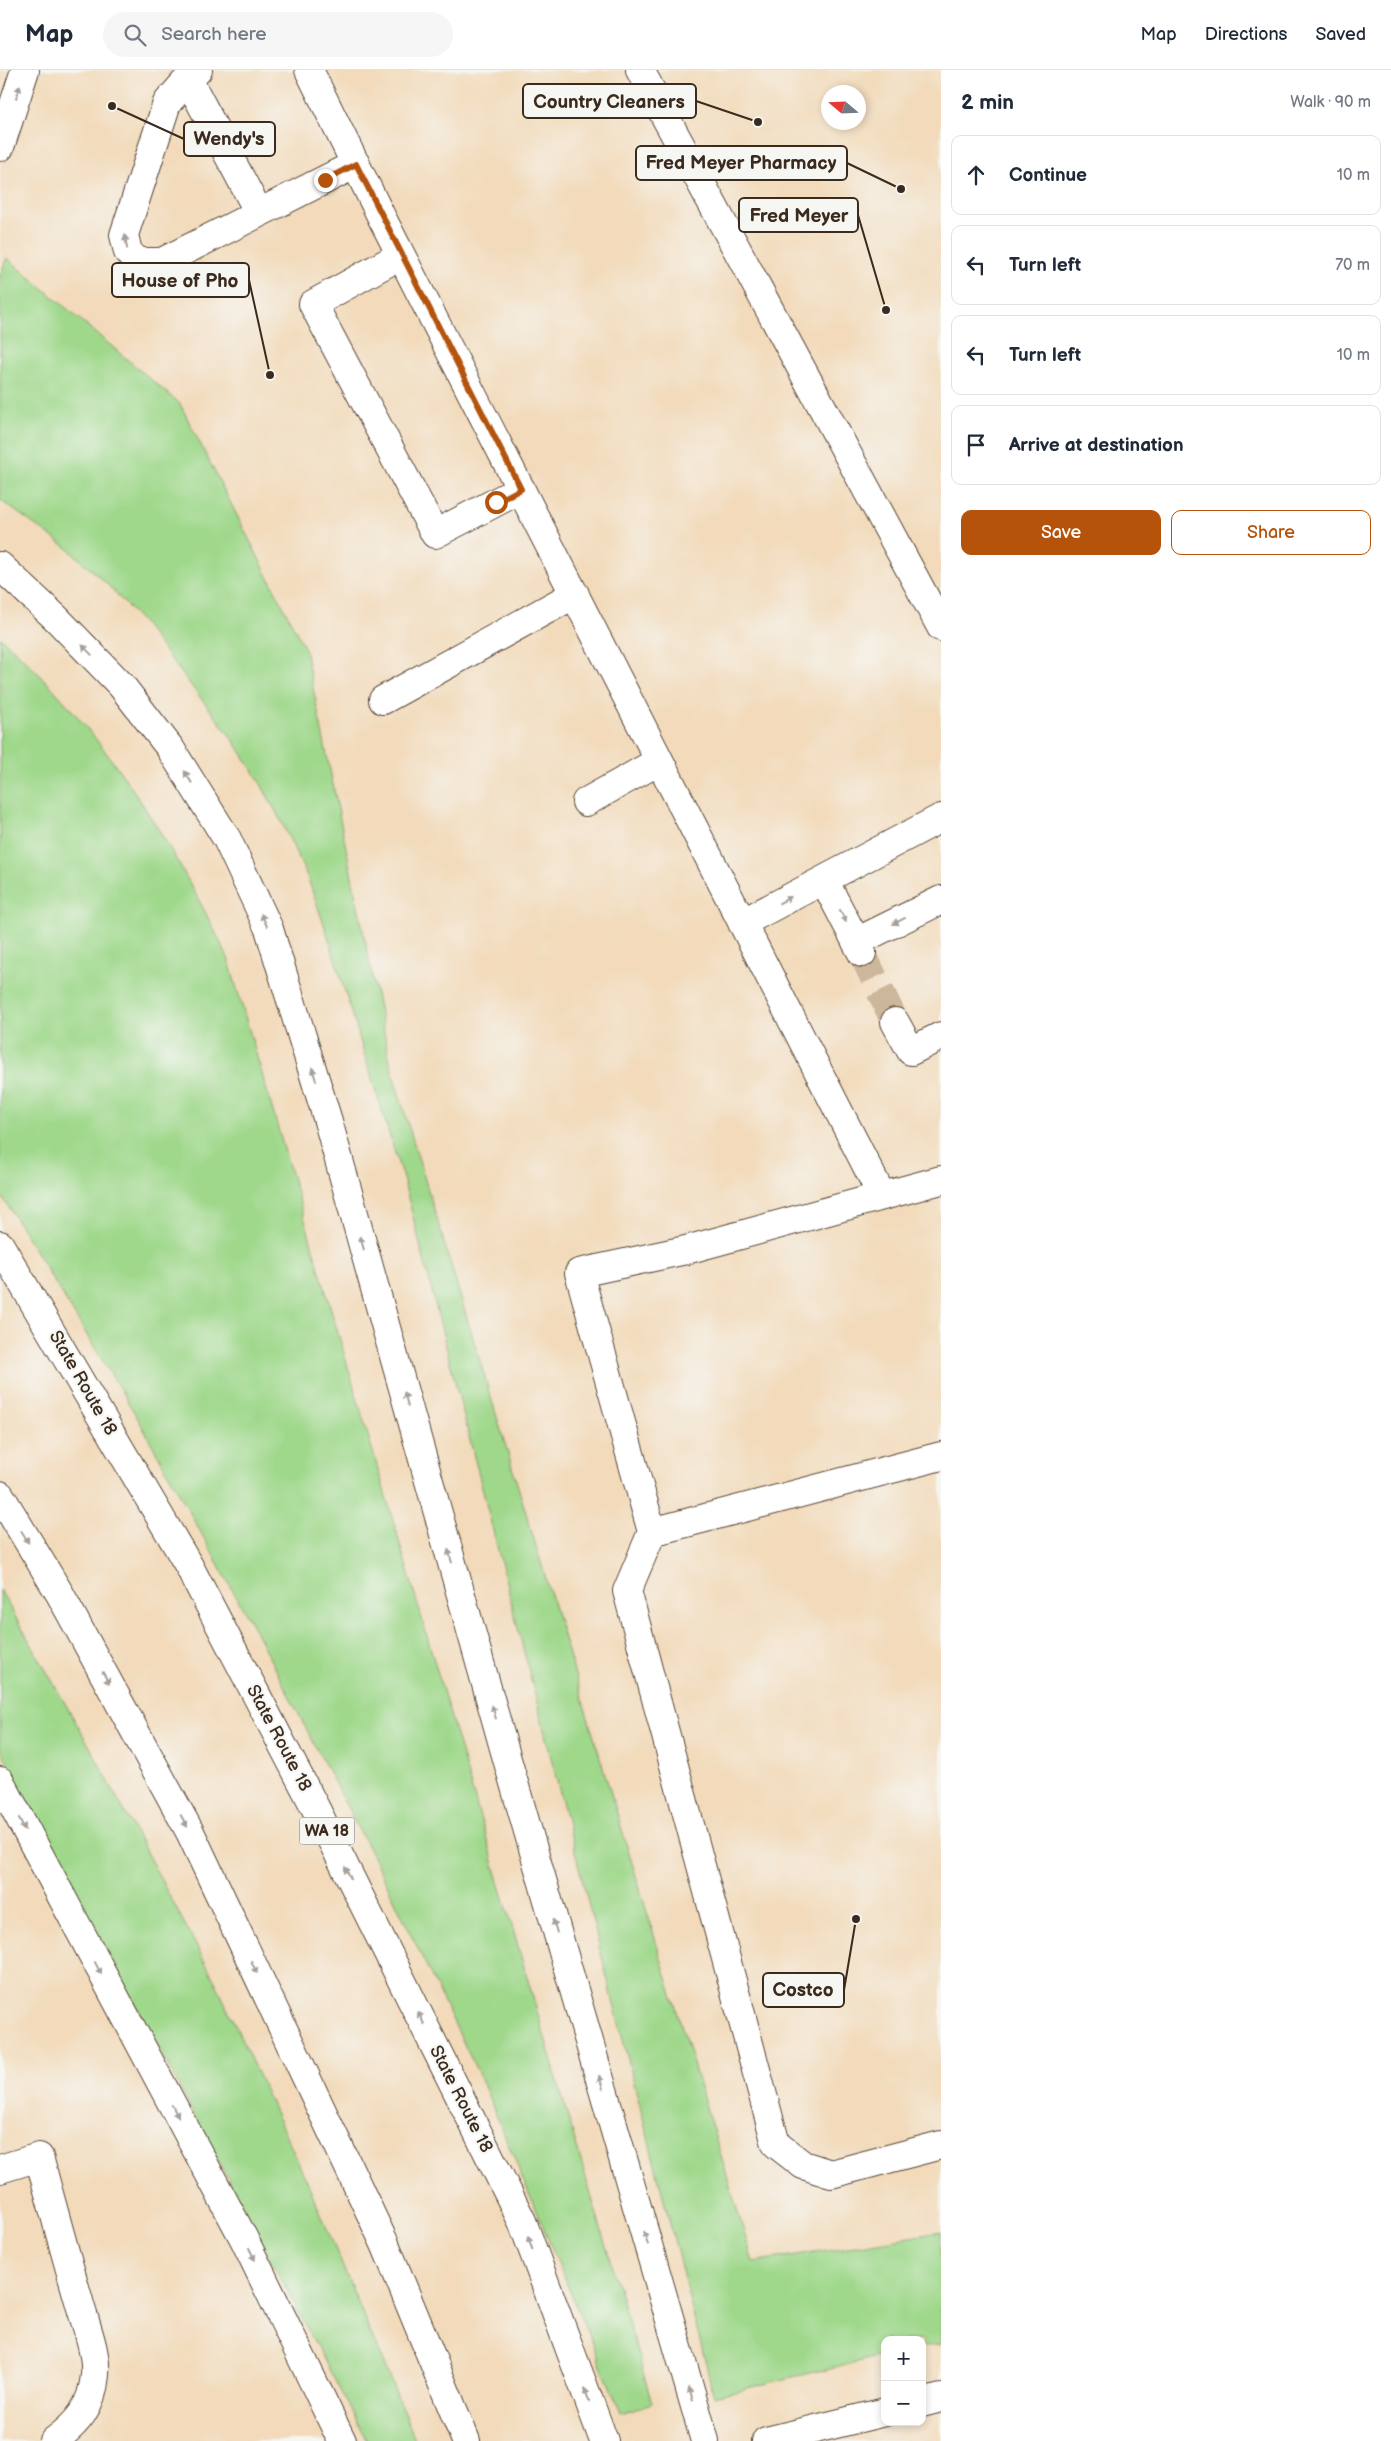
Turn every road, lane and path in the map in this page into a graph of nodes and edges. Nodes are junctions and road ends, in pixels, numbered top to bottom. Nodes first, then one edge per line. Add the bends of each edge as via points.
1 (25, 70) edge
2 (310, 70) edge
3 (640, 70) edge
4 (193, 75) edge
5 (0, 147) edge
6 (356, 164) junction
7 (258, 214) junction
8 (402, 255) junction
9 (521, 489) junction
10 (0, 566) edge
11 (575, 594) junction
12 (941, 627) edge
13 (384, 700) dead end
14 (659, 761) junction
15 (586, 802) dead end
16 (941, 818) edge
17 (824, 880) junction
18 (941, 900) edge
19 (742, 923) junction
20 (896, 1022) tunnel mouth
21 (941, 1036) edge
22 (941, 1180) edge
23 (882, 1196) junction
24 (0, 1245) edge
25 (941, 1456) edge
26 (0, 1496) edge
27 (652, 1532) junction
28 (0, 1781) edge
29 (941, 2145) edge
30 (0, 2169) edge
31 (941, 2398) edge
32 (926, 2402) edge
33 (881, 2413) edge
34 (54, 2441) edge
35 (342, 2441) edge
36 (466, 2441) edge
37 (604, 2441) edge
38 (705, 2441) edge
39 (766, 2441) edge

5 -> 1 main road
2 - 6 main road
3 - 12 main road
4 - 7 main road
7 -> 4 main road via 162,262 138,262 128,252 124,235 167,103
6 - 7 main road
6 - 8 main road
8 - 9 main road
8 - 9 main road via 313,304 435,534
9 - 11 main road
38 -> 10 main road via 507,1759 331,1130 269,930 227,839 170,748 121,685
11 - 13 main road
11 - 14 main road
14 - 15 main road
14 - 19 main road
16 - 17 main road
17 - 18 main road via 859,948
19 -> 17 main road
19 - 23 main road
20 - 21 main road via 910,1051
22 - 23 main road
23 - 27 main road via 686,1250 579,1273
37 -> 24 main road, State Route 18 / WA 18 via 522,2221 317,1810 189,1566
25 - 27 main road
26 -> 36 main road via 60,1594 190,1832 385,2244
27 - 29 main road via 628,1592 776,2144 803,2165 831,2174
28 -> 35 main road via 244,2239
30 - 34 main road via 39,2157 90,2340 95,2374 91,2394 75,2425
31 - 32 main road
33 - 39 main road

